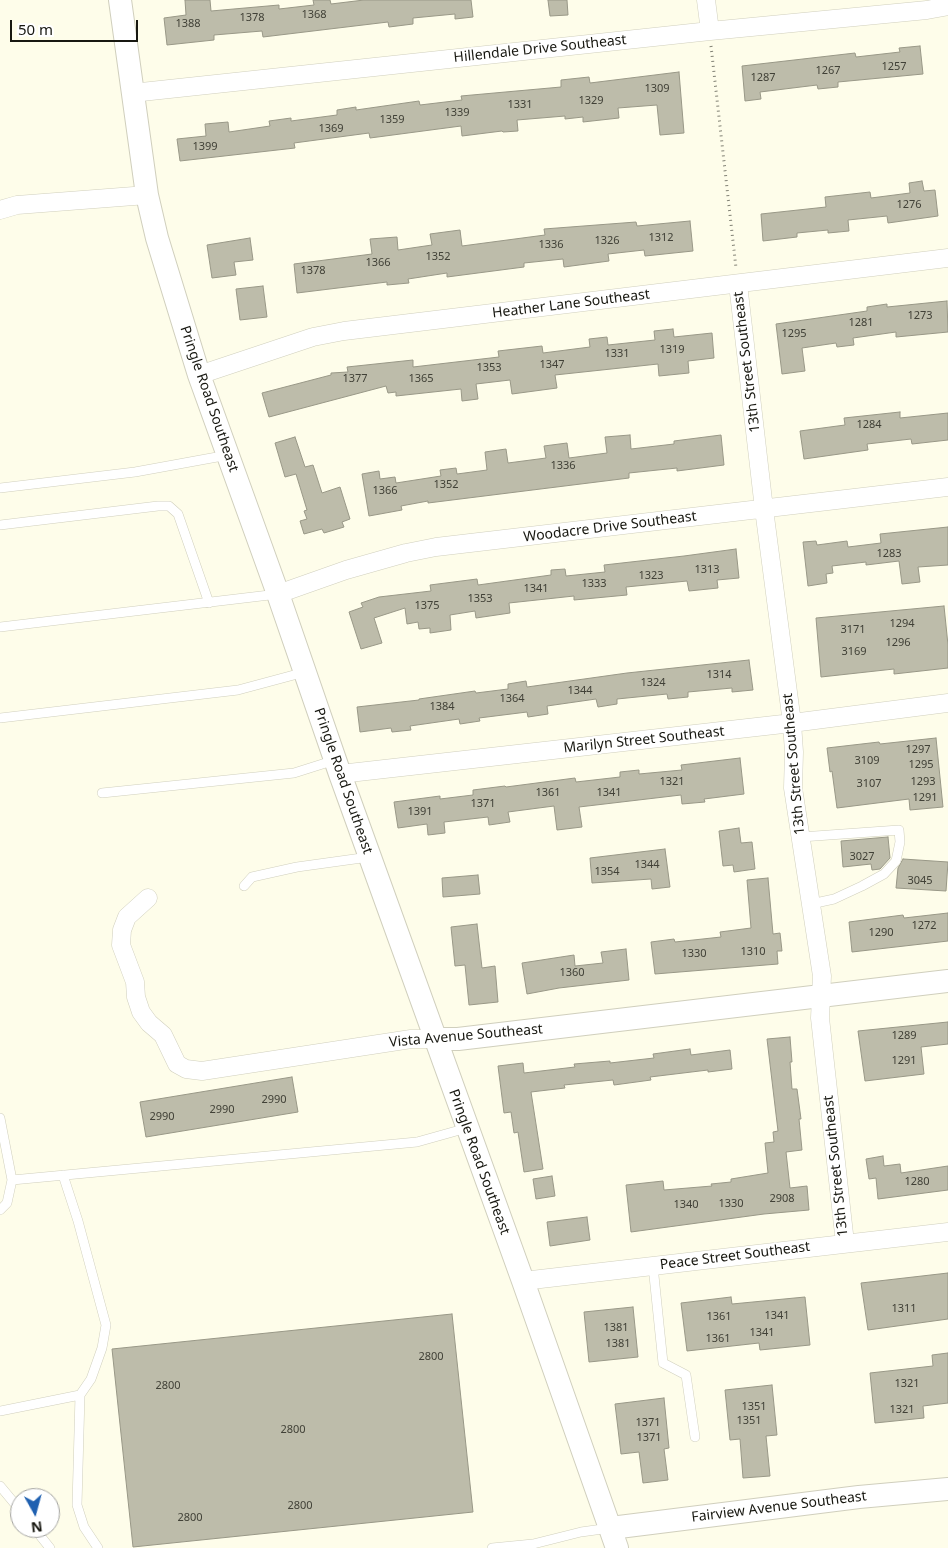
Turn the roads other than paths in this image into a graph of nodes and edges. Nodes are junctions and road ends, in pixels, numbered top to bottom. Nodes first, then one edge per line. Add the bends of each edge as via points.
1 (120, 0) edge
2 (706, 0) edge
3 (948, 6) edge
4 (710, 31) junction
5 (132, 93) junction
6 (147, 195) junction
7 (0, 210) edge
8 (948, 258) edge
9 (738, 284) junction
10 (199, 376) junction
11 (228, 454) junction
12 (948, 487) edge
13 (0, 488) edge
14 (764, 508) junction
15 (0, 525) edge
16 (278, 594) junction
17 (210, 603) junction
18 (0, 627) edge
19 (305, 672) junction
20 (948, 703) edge
21 (0, 718) edge
22 (792, 723) junction
23 (337, 767) junction
24 (102, 792) dead end
25 (801, 837) junction
26 (370, 857) junction
27 (244, 886) dead end
28 (148, 898) dead end
29 (811, 904) junction
30 (948, 981) edge
31 (821, 996) junction
32 (435, 1039) junction
33 (0, 1118) edge
34 (467, 1128) junction
35 (63, 1174) junction
36 (12, 1180) junction
37 (0, 1210) edge
38 (948, 1232) edge
39 (845, 1244) junction
40 (653, 1266) junction
41 (523, 1281) junction
42 (80, 1395) junction
43 (0, 1411) edge
44 (696, 1437) dead end
45 (0, 1486) edge
46 (948, 1489) edge
47 (10, 1498) edge
48 (42, 1538) edge
49 (614, 1538) edge
50 (50, 1548) edge
51 (98, 1548) edge
52 (492, 1548) edge

1 - 5 street, Pringle Road Southeast
2 - 4 street
3 - 4 street, Hillendale Drive Southeast
4 - 5 street, Hillendale Drive Southeast
5 - 6 street, Pringle Road Southeast
6 - 7 street
6 - 10 street, Pringle Road Southeast
8 - 9 street, Heather Lane Southeast
9 - 10 street, Heather Lane Southeast via 344,330 281,347
9 - 14 street, 13th Street Southeast
10 - 11 street, Pringle Road Southeast
11 - 13 lane via 135,472
11 - 16 street, Pringle Road Southeast
12 - 14 street, Woodacre Drive Southeast
14 - 16 street, Woodacre Drive Southeast via 436,547 346,570
14 - 22 street, 13th Street Southeast
15 - 17 lane via 169,506 178,514
16 - 17 lane
16 - 19 street, Pringle Road Southeast
17 - 18 lane
19 - 21 lane via 238,690
19 - 23 street, Pringle Road Southeast
20 - 22 street, Marilyn Street Southeast
22 - 23 street, Marilyn Street Southeast
22 - 25 street, 13th Street Southeast via 794,788
23 - 24 lane
23 - 26 street, Pringle Road Southeast
25 - 29 street, 13th Street Southeast
25 - 29 lane via 899,830 896,861 884,874 834,899
26 - 27 lane via 252,877
26 - 32 street, Pringle Road Southeast
28 - 32 street, Vista Avenue Southeast via 127,917 121,946 135,982 141,1012 163,1035 177,1064 186,1069 202,1071 411,1039
29 - 31 street, 13th Street Southeast via 822,976
30 - 31 street, Vista Avenue Southeast
31 - 32 street, Vista Avenue Southeast via 458,1039
31 - 39 street, 13th Street Southeast via 820,1018
32 - 34 street, Pringle Road Southeast
33 - 36 lane
34 - 35 lane via 417,1142
34 - 41 street, Pringle Road Southeast
35 - 36 lane
35 - 42 lane via 106,1325 91,1379
36 - 37 lane via 7,1203
38 - 39 street, Peace Street Southeast
39 - 40 street, Peace Street Southeast
40 - 41 street, Peace Street Southeast
40 - 44 lane via 664,1363 686,1375
41 - 49 street, Pringle Road Southeast
42 - 43 lane
42 - 51 lane via 78,1505 84,1527
45 - 47 lane
46 - 49 street, Fairview Avenue Southeast via 859,1497
48 - 50 lane
49 - 52 lane via 580,1532 533,1544

